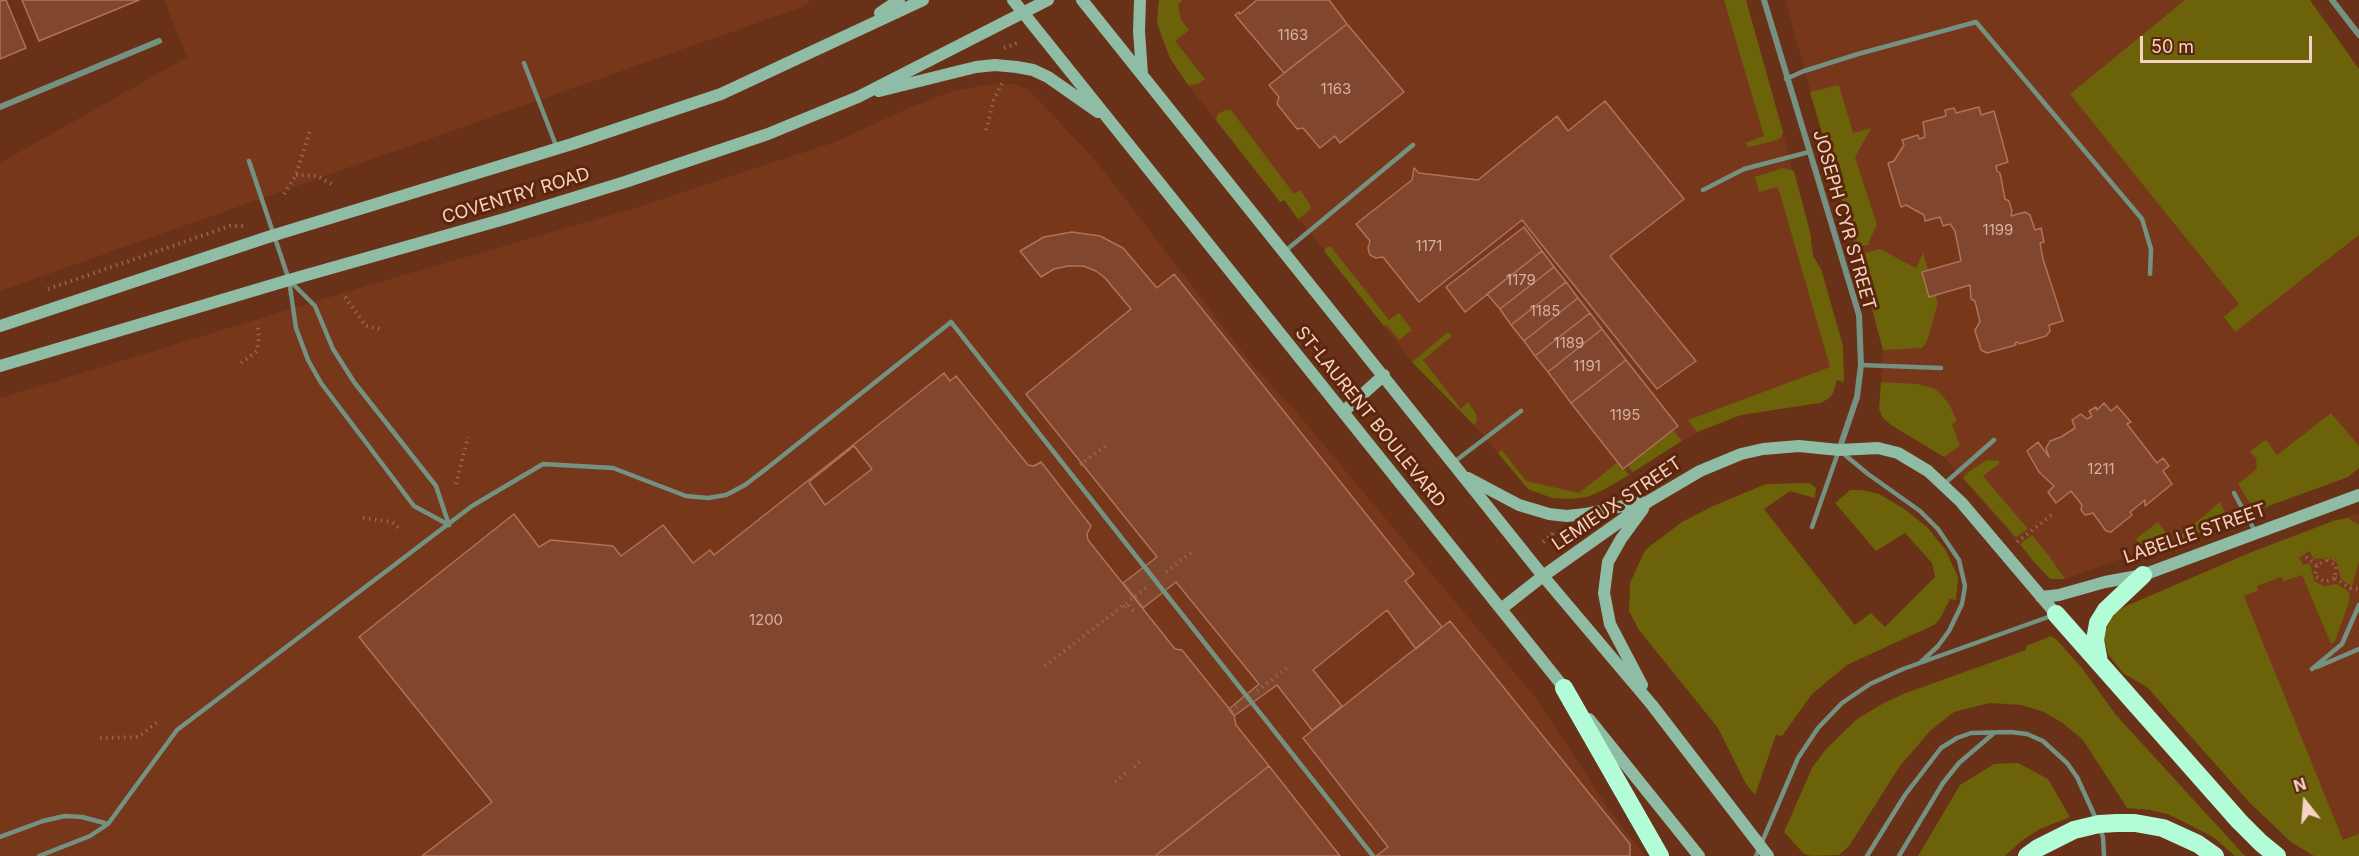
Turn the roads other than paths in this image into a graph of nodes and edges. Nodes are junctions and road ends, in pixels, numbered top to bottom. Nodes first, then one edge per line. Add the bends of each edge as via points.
1 (898, 0) edge
2 (923, 0) edge
3 (1013, 0) edge
4 (1048, 0) edge
5 (1082, 0) edge
6 (1140, 0) edge
7 (1764, 0) edge
8 (2332, 0) edge
9 (1024, 14) junction
10 (2359, 35) edge
11 (159, 41) dead end
12 (810, 54) junction
13 (524, 63) dead end
14 (1142, 75) junction
15 (1786, 79) junction
16 (858, 97) junction
17 (0, 107) edge
18 (1111, 122) junction
19 (1413, 145) dead end
20 (557, 148) junction
21 (1809, 152) junction
22 (249, 161) dead end
23 (1703, 190) dead end
24 (275, 234) junction
25 (1284, 252) junction
26 (2150, 273) dead end
27 (289, 280) junction
28 (0, 326) edge
29 (1861, 365) junction
30 (0, 366) edge
31 (1941, 368) dead end
32 (1384, 375) junction
33 (1521, 411) dead end
34 (1343, 412) junction
35 (1994, 440) dead end
36 (1839, 450) junction
37 (1453, 463) junction
38 (1463, 475) junction
39 (1944, 484) junction
40 (2234, 493) dead end
41 (2359, 496) edge
42 (1649, 501) junction
43 (449, 525) junction
44 (1812, 527) dead end
45 (2256, 534) junction
46 (2143, 575) junction
47 (1543, 576) junction
48 (2040, 597) junction
49 (2359, 605) edge
50 (1501, 609) junction
51 (2056, 614) junction
52 (2359, 649) edge
53 (2099, 662) junction
54 (1919, 664) junction
55 (1564, 688) junction
56 (1652, 705) junction
57 (1994, 732) junction
58 (108, 824) junction
59 (0, 837) edge
60 (39, 856) edge
61 (1373, 856) edge
62 (1660, 856) edge
63 (1699, 856) edge
64 (1756, 856) edge
65 (1768, 856) edge
66 (1867, 856) edge
67 (1899, 856) edge
68 (2027, 856) edge
69 (2104, 856) edge
70 (2215, 856) edge
71 (2277, 856) edge

1 - 12 main road
2 - 12 main road, COVENTRY ROAD
3 - 9 main road, ST-LAURENT BOULEVARD
4 - 9 main road, COVENTRY ROAD
5 - 14 main road, ST-LAURENT BOULEVARD
6 - 14 main road
7 - 15 street, JOSEPH CYR STREET
8 - 10 street
9 - 16 main road, COVENTRY ROAD
9 - 18 main road, ST-LAURENT BOULEVARD
11 - 17 street
12 - 20 main road, COVENTRY ROAD via 721,94
13 - 20 lane
14 - 25 main road, ST-LAURENT BOULEVARD
15 - 21 street, JOSEPH CYR STREET
15 - 26 lane via 1804,70 1976,22 2142,219 2151,249
16 - 18 main road via 976,67 1017,67 1048,77
16 - 27 main road, COVENTRY ROAD via 768,134 625,182
18 - 34 main road, ST-LAURENT BOULEVARD
19 - 25 lane
20 - 24 main road, COVENTRY ROAD
21 - 23 lane via 1744,169
21 - 29 street, JOSEPH CYR STREET via 1859,315
22 - 24 lane
24 - 27 lane
24 - 28 main road, COVENTRY ROAD
25 - 32 main road, ST-LAURENT BOULEVARD
27 - 30 main road, COVENTRY ROAD
27 - 43 lane via 315,306 333,350 354,382 436,486
27 - 43 lane via 296,328 321,383 414,506
29 - 31 lane
29 - 36 street, JOSEPH CYR STREET via 1857,397
32 - 34 main road
32 - 37 main road, ST-LAURENT BOULEVARD
33 - 37 lane
34 - 50 main road, ST-LAURENT BOULEVARD
35 - 39 lane
36 - 39 main road, LEMIEUX STREET via 1878,448 1898,453
36 - 42 main road, LEMIEUX STREET via 1782,446 1741,454 1700,471
36 - 44 lane
36 - 54 lane via 1920,511 1959,560 1965,586 1962,604 1944,639
37 - 38 main road, ST-LAURENT BOULEVARD
38 - 42 main road via 1519,505 1549,514 1585,514
38 - 47 main road, ST-LAURENT BOULEVARD
39 - 48 main road, LEMIEUX STREET
40 - 45 lane
41 - 45 main road, LABELLE STREET
42 - 47 main road, LEMIEUX STREET
42 - 56 main road via 1608,562 1604,593 1610,624
43 - 58 lane via 177,730
43 - 61 lane via 472,506 543,464 613,468 686,496 726,495 745,485 951,322
45 - 46 main road, LABELLE STREET
46 - 48 main road, LABELLE STREET
46 - 53 highway via 2106,610 2098,623 2095,640
47 - 50 main road, LEMIEUX STREET
47 - 56 main road, ST-LAURENT BOULEVARD
48 - 51 main road
49 - 52 lane via 2342,644 2312,669
50 - 55 main road, ST-LAURENT BOULEVARD
51 - 53 highway
51 - 54 lane
53 - 71 highway via 2239,821
54 - 64 lane via 1854,694 1807,741
55 - 62 highway
55 - 63 main road, ST-LAURENT BOULEVARD
56 - 65 main road, ST-LAURENT BOULEVARD
57 - 66 lane via 1964,736 1941,748 1905,795
57 - 67 lane via 1943,783
57 - 69 lane via 2027,734 2043,741 2067,763 2086,793 2103,837
58 - 59 lane via 65,816
58 - 60 lane via 90,836
68 - 70 highway via 2074,830 2099,824 2135,823 2180,835

